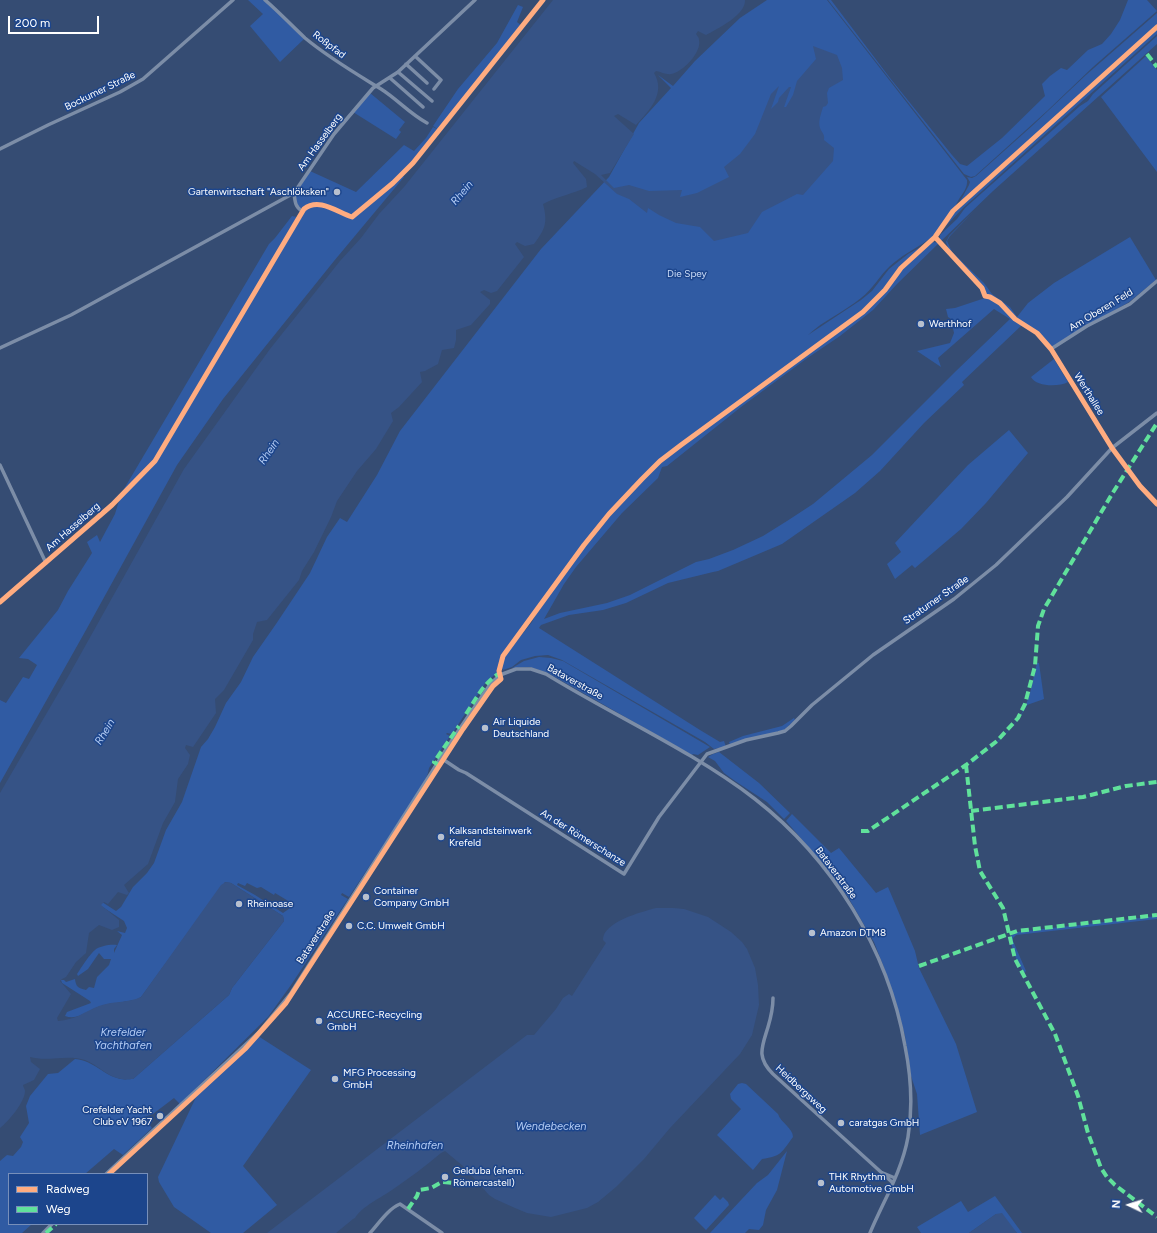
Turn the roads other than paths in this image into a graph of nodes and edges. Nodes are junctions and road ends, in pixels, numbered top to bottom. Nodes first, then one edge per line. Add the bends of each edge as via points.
1 (233, 0) edge
2 (265, 0) edge
3 (475, 0) edge
4 (415, 56) junction
5 (406, 64) junction
6 (398, 72) junction
7 (390, 78) junction
8 (427, 83) dead end
9 (376, 86) junction
10 (434, 89) dead end
11 (432, 101) dead end
12 (423, 107) dead end
13 (427, 124) dead end
14 (0, 149) edge
15 (294, 193) junction
16 (302, 211) dead end
17 (1157, 282) edge
18 (0, 348) edge
19 (1051, 349) joint
20 (1157, 413) edge
21 (1112, 448) junction
22 (155, 461) dead end
23 (0, 465) edge
24 (46, 563) junction
25 (0, 602) edge
26 (441, 758) junction
27 (700, 763) junction
28 (773, 998) dead end
29 (878, 1170) junction
30 (107, 1173) edge
31 (895, 1178) junction
32 (893, 1183) junction
33 (51, 1225) edge
34 (43, 1233) edge
35 (370, 1233) edge
36 (442, 1233) edge
37 (870, 1233) edge

1 - 14 street, Bockumer Straße via 137,83
2 - 9 street, Roßpfad via 306,38 353,73
3 - 4 street
4 - 5 street
4 - 10 street via 441,80
5 - 6 street
5 - 8 street
6 - 7 street
6 - 11 street
7 - 9 street
7 - 12 street
9 - 13 street, Roßpfad
9 - 15 street, Am Hasselberg via 334,134
15 - 16 street via 296,205
15 - 18 street via 71,315
17 - 19 street, Am Oberen Feld via 1130,304 1087,326
19 - 21 street, Werthallee
20 - 21 street, Stratumer Straße
21 - 27 street, Stratumer Straße via 1067,497 996,565 954,599 873,655 812,705 785,731 756,737 710,752
22 - 24 street, Am Hasselberg via 112,505
23 - 24 street
24 - 25 street, Am Hasselberg
26 - 27 street, Bataverstraße via 491,683 506,672 522,668 546,674
26 - 27 street, An der Römerschanze via 624,874 659,817
26 - 30 street, Bataverstraße via 280,1007 259,1032
27 - 31 street, Bataverstraße via 755,799 792,832 846,898 871,942 895,1002 904,1036 910,1081 911,1116 908,1140
28 - 29 street, Heidbergsweg via 771,1019 761,1051 764,1064
29 - 31 street, Heidbergsweg
29 - 32 street, Heidbergsweg
31 - 32 street
32 - 37 street
33 - 34 street
35 - 36 street via 400,1204

